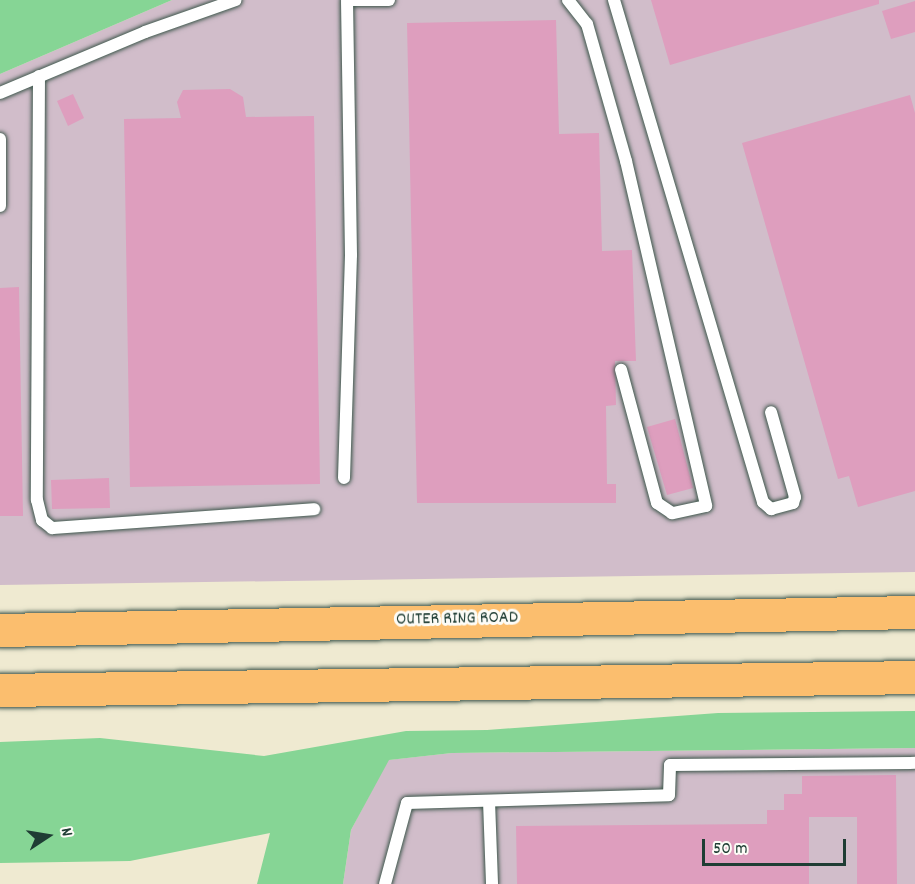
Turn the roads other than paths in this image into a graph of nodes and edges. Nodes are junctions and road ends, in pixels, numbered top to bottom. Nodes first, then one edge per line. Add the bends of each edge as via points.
1 (236, 0) edge
2 (389, 0) edge
3 (568, 0) edge
4 (614, 0) edge
5 (347, 1) edge
6 (39, 76) junction
7 (0, 93) edge
8 (0, 139) edge
9 (0, 206) edge
10 (621, 370) dead end
11 (771, 412) dead end
12 (344, 478) dead end
13 (314, 509) dead end
14 (915, 612) edge
15 (0, 630) edge
16 (915, 677) edge
17 (0, 690) edge
18 (915, 763) edge
19 (489, 801) junction
20 (385, 884) edge
21 (492, 884) edge

1 - 6 lane
2 - 5 lane
3 - 10 lane via 587,24 626,161 706,506 672,513 657,503
4 - 11 lane via 763,502 771,508 793,503 795,497
5 - 12 lane via 351,255
6 - 7 lane
6 - 13 lane via 37,500 42,520 52,528
8 - 9 lane
14 - 15 highway, OUTER RING ROAD
16 - 17 highway
18 - 19 lane via 670,765 669,795
19 - 20 lane via 407,803
19 - 21 lane

